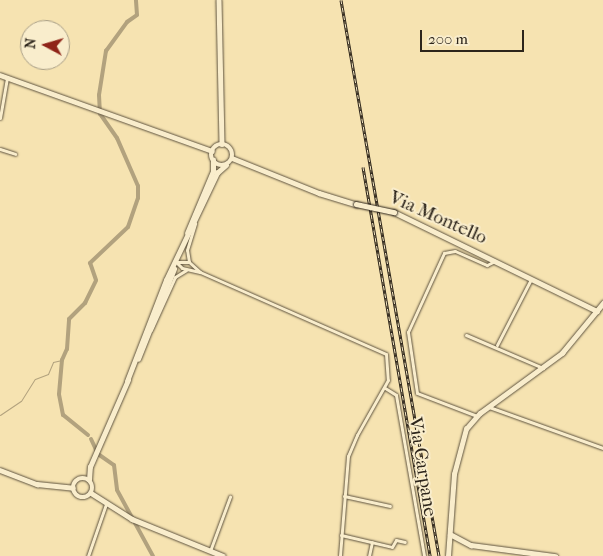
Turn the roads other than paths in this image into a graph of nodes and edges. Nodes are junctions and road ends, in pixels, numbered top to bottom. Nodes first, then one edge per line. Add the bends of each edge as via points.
1 (219, 0) edge
2 (0, 75) edge
3 (7, 77) junction
4 (0, 118) edge
5 (222, 144) junction
6 (0, 149) edge
7 (212, 152) junction
8 (15, 154) dead end
9 (232, 158) junction
10 (214, 160) junction
11 (226, 165) junction
12 (195, 223) junction
13 (186, 239) junction
14 (496, 261) junction
15 (176, 262) junction
16 (189, 262) junction
17 (186, 270) junction
18 (200, 272) junction
19 (532, 278) junction
20 (603, 303) edge
21 (596, 311) junction
22 (466, 335) dead end
23 (147, 337) junction
24 (497, 345) dead end
25 (544, 368) junction
26 (127, 382) junction
27 (385, 388) junction
28 (489, 406) junction
29 (477, 416) junction
30 (603, 448) edge
31 (90, 467) junction
32 (0, 470) edge
33 (80, 478) junction
34 (90, 480) junction
35 (73, 488) junction
36 (91, 493) junction
37 (344, 496) junction
38 (230, 497) dead end
39 (106, 504) junction
40 (390, 506) dead end
41 (450, 534) junction
42 (341, 535) junction
43 (372, 542) junction
44 (405, 542) dead end
45 (210, 551) junction
46 (88, 556) edge
47 (223, 556) edge
48 (340, 556) edge
49 (369, 556) edge
50 (424, 556) edge
51 (448, 556) edge
52 (555, 556) edge

1 - 5 main road
2 - 3 main road
3 - 4 street
3 - 7 main road
5 - 7 main road
5 - 9 main road via 232,150
6 - 8 street
7 - 10 main road
9 - 11 main road
9 - 14 main road, Via Montello, bridge via 319,193 394,212
10 - 11 main road
10 - 13 main road via 213,171
11 - 12 main road via 216,173
12 - 13 main road
12 - 16 street via 187,250
13 - 15 main road
14 - 19 main road, Via Montello
14 - 29 street via 487,265 455,251 444,253 408,332 417,393
15 - 16 street
15 - 17 street
15 - 23 main road
15 - 26 main road
16 - 18 street
17 - 18 street
17 - 23 street via 175,277
18 - 27 street via 386,354 389,374
19 - 21 main road, Via Montello
19 - 24 street
20 - 21 main road
21 - 25 main road via 569,346
22 - 25 street
23 - 26 main road
25 - 28 main road
26 - 31 main road
27 - 37 street via 350,450
27 - 50 street, Via Carpane via 396,395
28 - 29 main road
28 - 30 street
29 - 41 main road via 466,429 458,453
31 - 33 main road
31 - 34 main road
32 - 35 main road via 37,484
33 - 34 main road
33 - 35 main road
34 - 36 main road
35 - 36 main road via 80,497
36 - 39 main road
37 - 40 street
37 - 42 street
38 - 45 street
39 - 45 main road via 141,524
39 - 46 street
41 - 51 main road
41 - 52 main road via 470,545
42 - 43 street
42 - 48 street
43 - 44 street via 392,547 396,540
43 - 49 street
45 - 47 main road

